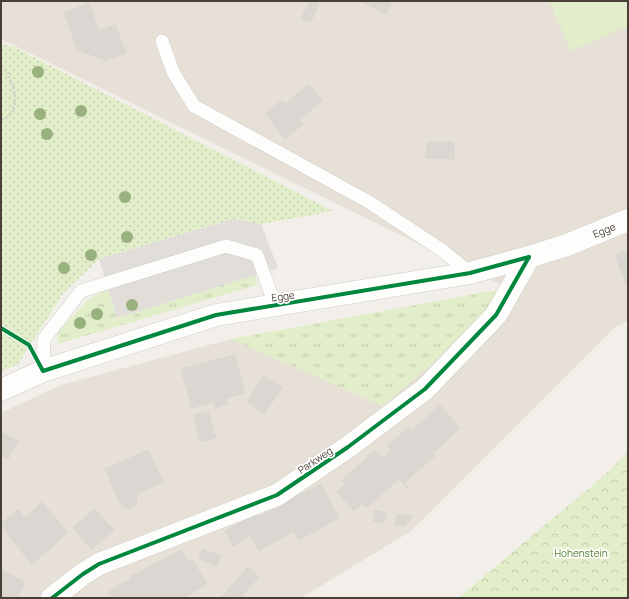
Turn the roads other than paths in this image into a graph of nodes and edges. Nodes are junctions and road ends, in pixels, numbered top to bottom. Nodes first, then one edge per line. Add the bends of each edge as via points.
1 (162, 40) dead end
2 (628, 220) edge
3 (530, 257) junction
4 (470, 273) junction
5 (275, 305) junction
6 (43, 371) junction
7 (1, 390) edge
8 (52, 598) edge

1 - 4 lane via 173,72 194,106 369,202 443,251
2 - 3 street, Egge
3 - 4 street, Egge
3 - 8 street, Parkweg via 496,316 425,389 348,447 277,495 99,564
4 - 5 street, Egge
5 - 6 street, Egge via 216,316
5 - 6 lane via 257,255 226,246 81,291 44,339
6 - 7 street, Egge

